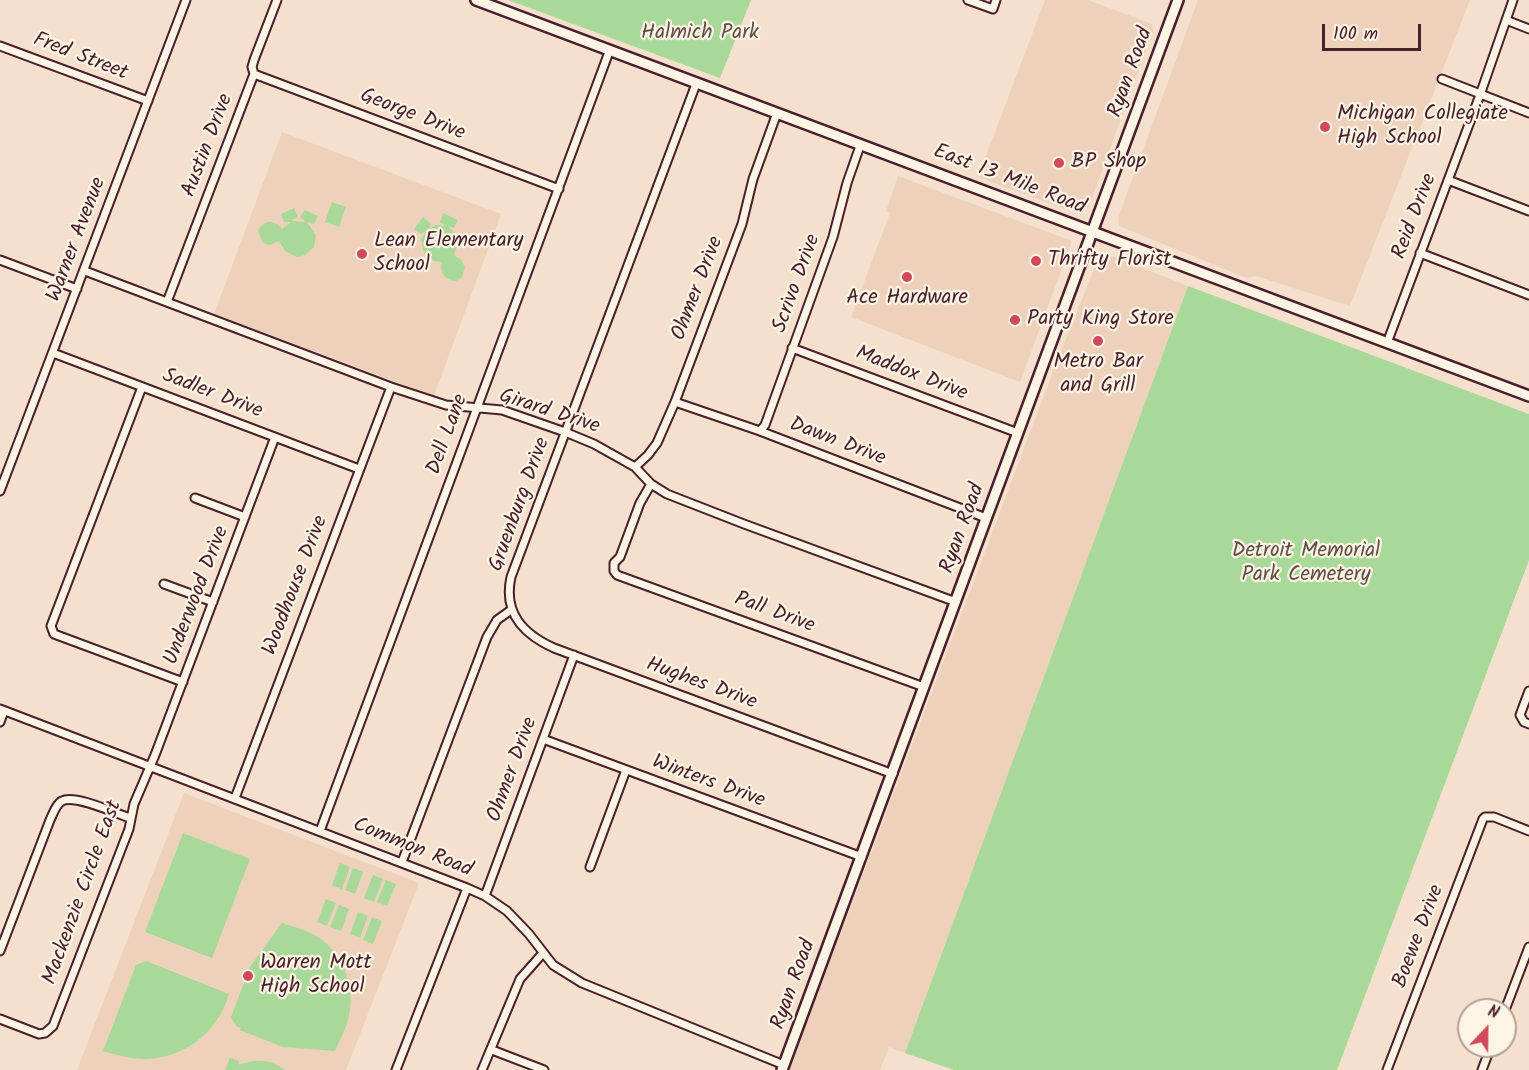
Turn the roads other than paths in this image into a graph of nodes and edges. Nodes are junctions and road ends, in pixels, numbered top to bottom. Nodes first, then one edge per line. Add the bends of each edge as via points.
1 (186, 0) edge
2 (277, 0) edge
3 (476, 0) edge
4 (968, 0) edge
5 (996, 0) edge
6 (1178, 0) edge
7 (1513, 0) edge
8 (1506, 20) junction
9 (1529, 29) edge
10 (0, 46) edge
11 (609, 52) junction
12 (254, 74) junction
13 (1442, 79) dead end
14 (696, 84) junction
15 (1480, 95) junction
16 (148, 101) junction
17 (777, 113) junction
18 (1529, 113) edge
19 (860, 146) junction
20 (1448, 180) junction
21 (559, 189) junction
22 (1529, 211) edge
23 (1093, 232) junction
24 (1420, 253) junction
25 (0, 260) edge
26 (85, 271) junction
27 (77, 289) junction
28 (1529, 295) edge
29 (167, 303) junction
30 (1387, 343) junction
31 (792, 348) junction
32 (54, 353) junction
33 (142, 387) junction
34 (391, 387) junction
35 (1529, 396) edge
36 (675, 402) junction
37 (476, 408) junction
38 (565, 432) junction
39 (760, 432) junction
40 (1018, 433) junction
41 (275, 436) junction
42 (636, 467) junction
43 (359, 469) junction
44 (3, 475) edge
45 (651, 484) junction
46 (0, 491) edge
47 (195, 498) dead end
48 (245, 517) junction
49 (987, 519) junction
50 (164, 584) dead end
51 (213, 602) junction
52 (956, 602) junction
53 (511, 610) junction
54 (574, 656) junction
55 (183, 682) junction
56 (924, 687) junction
57 (1529, 691) edge
58 (2, 710) edge
59 (0, 722) edge
60 (1529, 724) edge
61 (543, 739) junction
62 (150, 766) junction
63 (626, 770) junction
64 (893, 774) junction
65 (235, 798) junction
66 (130, 819) junction
67 (320, 831) junction
68 (1529, 831) edge
69 (862, 857) junction
70 (402, 862) junction
71 (590, 867) dead end
72 (467, 888) junction
73 (485, 896) junction
74 (1529, 947) edge
75 (0, 951) edge
76 (543, 953) junction
77 (1510, 998) edge
78 (0, 1019) edge
79 (492, 1050) junction
80 (783, 1067) edge
81 (396, 1070) edge
82 (482, 1070) edge
83 (544, 1070) edge
84 (1387, 1070) edge

1 - 16 street, Warner Avenue
2 - 12 street, Austin Drive via 254,60
3 - 11 main road, East 13 Mile Road
4 - 5 street via 993,9
6 - 23 main road, Ryan Road
7 - 8 street, Reid Drive
8 - 9 street
8 - 15 street, Reid Drive
10 - 16 street, Fred Street
11 - 14 main road, East 13 Mile Road
11 - 21 street, Dell Lane
12 - 21 street, George Drive
12 - 29 street, Austin Drive
13 - 15 street
14 - 17 main road, East 13 Mile Road
14 - 38 street, Gruenburg Drive
15 - 18 street
15 - 20 street, Reid Drive
16 - 26 street, Warner Avenue
17 - 19 main road, East 13 Mile Road
17 - 36 street, Ohmer Drive via 753,179 742,224
19 - 23 main road, East 13 Mile Road
19 - 31 street, Scrivo Drive via 833,237
20 - 22 street
20 - 24 street, Reid Drive
21 - 37 street, Dell Lane
23 - 30 main road, East 13 Mile Road
23 - 40 main road, Ryan Road
24 - 28 street
24 - 30 street, Reid Drive
25 - 27 street
26 - 27 street, Warner Avenue
26 - 29 street, Girard Drive
27 - 32 street, Warner Avenue
29 - 34 street, Girard Drive
30 - 35 main road, East 13 Mile Road
31 - 39 street, Scrivo Drive
31 - 40 street, Maddox Drive
32 - 33 street, Sadler Drive
32 - 44 street, Warner Avenue
33 - 41 street, Sadler Drive
33 - 55 street via 52,630
34 - 37 street, Girard Drive via 446,405
34 - 43 street, Woodhouse Drive
36 - 39 street, Dawn Drive
36 - 42 street, Ohmer Drive via 657,443
37 - 38 street, Girard Drive via 501,410
37 - 67 street, Dell Lane
38 - 42 street, Girard Drive
38 - 53 street, Gruenburg Drive via 511,577
39 - 49 street, Dawn Drive
40 - 49 main road, Ryan Road
41 - 43 street, Sadler Drive
41 - 48 street, Underwood Drive
42 - 45 street, Girard Drive
43 - 65 street, Woodhouse Drive
44 - 46 street, Warner Avenue
45 - 52 street, Girard Drive via 744,524
45 - 56 street, Pall Drive via 614,563 617,575
47 - 48 street
48 - 51 street, Underwood Drive
49 - 52 main road, Ryan Road
50 - 51 street
51 - 55 street, Underwood Drive
52 - 56 main road, Ryan Road
53 - 54 street, Hughes Drive via 527,633 539,642
53 - 70 street via 497,620 487,637
54 - 61 street, Ohmer Drive
54 - 64 street, Hughes Drive
55 - 62 street, Underwood Drive
56 - 64 main road, Ryan Road
57 - 60 street via 1521,718
58 - 59 street
58 - 62 street, Common Road
61 - 63 street, Winters Drive
61 - 73 street, Ohmer Drive
62 - 65 street, Common Road
62 - 66 street, Mackenzie Circle East
63 - 69 street, Winters Drive
63 - 71 street
64 - 69 main road, Ryan Road
65 - 67 street, Common Road
66 - 75 street via 81,801 59,804
66 - 78 street, Mackenzie Circle East via 49,1030 33,1033
67 - 70 street, Common Road
68 - 84 street, Boewe Drive via 1485,817
69 - 80 main road, Ryan Road
70 - 72 street, Common Road
72 - 73 street, Common Road
72 - 81 street
73 - 76 street, Common Road via 518,921
74 - 77 street
76 - 79 street via 520,979
76 - 80 street, Common Road via 553,965 582,983
79 - 82 street
79 - 83 street

